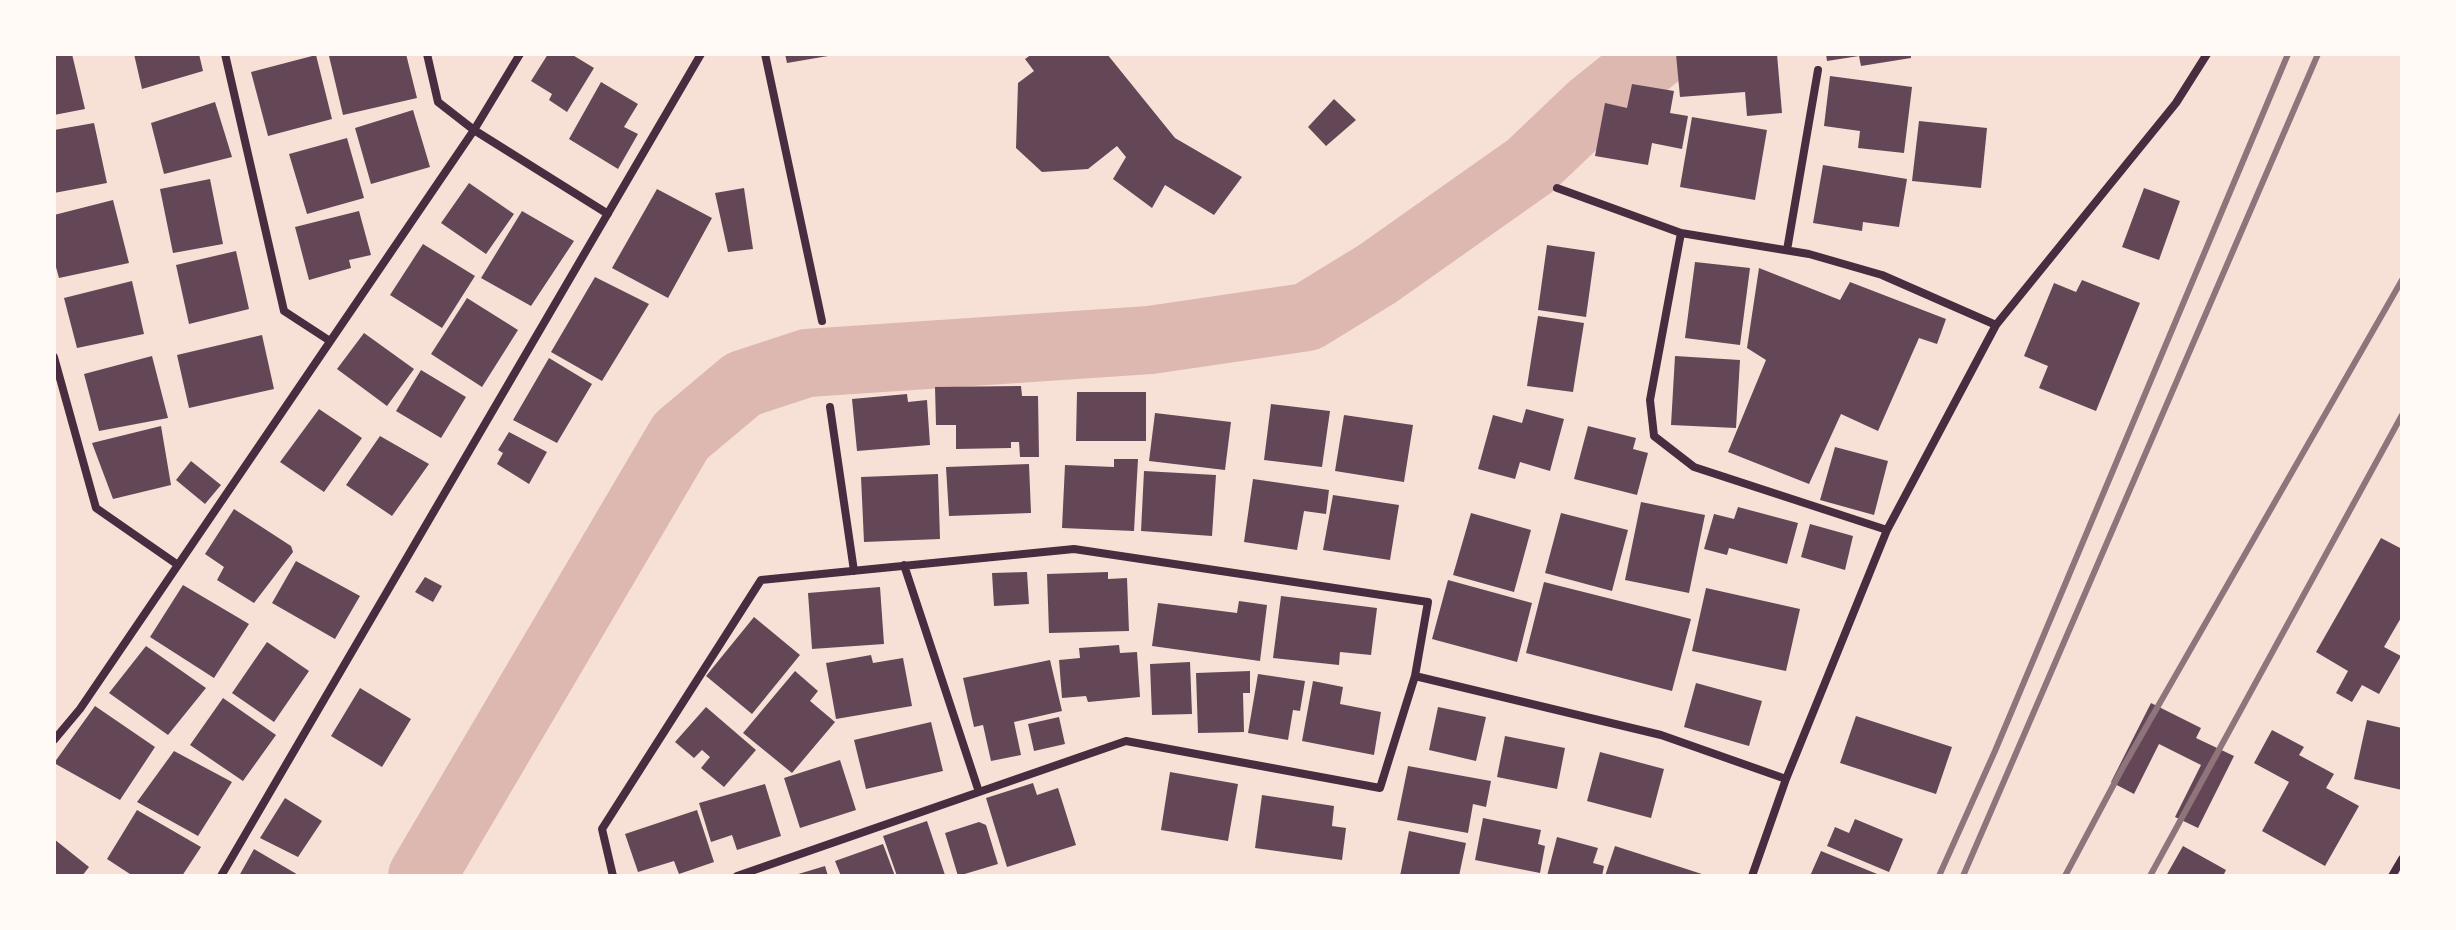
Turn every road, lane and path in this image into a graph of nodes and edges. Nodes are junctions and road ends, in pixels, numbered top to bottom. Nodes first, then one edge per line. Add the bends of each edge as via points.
1 (225, 54) edge
2 (427, 54) edge
3 (520, 54) edge
4 (701, 54) edge
5 (765, 54) edge
6 (2207, 54) edge
7 (1818, 70) dead end
8 (474, 130) junction
9 (1557, 188) dead end
10 (608, 214) junction
11 (1681, 233) junction
12 (1787, 250) junction
13 (822, 321) dead end
14 (1996, 325) junction
15 (330, 341) junction
16 (54, 358) edge
17 (830, 407) dead end
18 (1887, 530) junction
19 (178, 565) junction
20 (904, 565) junction
21 (854, 571) junction
22 (1415, 676) junction
23 (54, 740) edge
24 (1786, 779) junction
25 (979, 792) junction
26 (2402, 859) edge
27 (221, 876) edge
28 (613, 876) edge
29 (737, 876) edge
30 (1752, 876) edge
31 (2392, 876) edge

1 - 15 street via 284,311
2 - 8 street via 438,102
3 - 8 street
4 - 10 street
5 - 13 street
6 - 14 street via 2176,103
7 - 12 street
8 - 10 street
8 - 15 street
9 - 11 street
10 - 27 street
11 - 12 street
11 - 18 street via 1650,400 1654,436 1694,467
12 - 14 street via 1882,275
14 - 18 street
15 - 19 street
16 - 19 street via 96,508
17 - 21 street
18 - 24 street
19 - 23 street
20 - 21 street
20 - 22 street via 1074,549 1428,602
20 - 25 street
21 - 28 street via 761,580 602,829
22 - 24 street via 1661,735
22 - 25 street via 1380,788 1126,741
24 - 30 street
25 - 29 street
26 - 31 street

